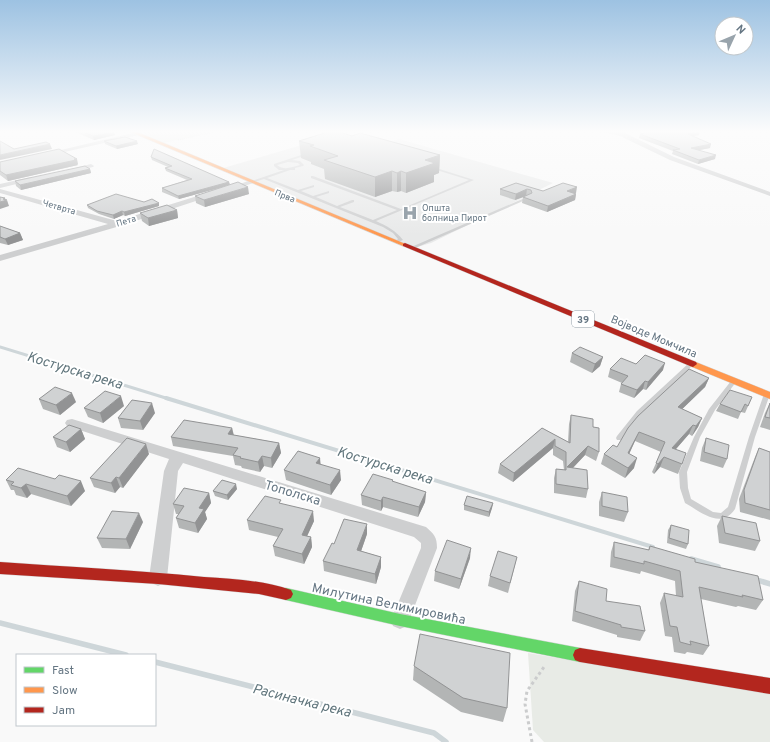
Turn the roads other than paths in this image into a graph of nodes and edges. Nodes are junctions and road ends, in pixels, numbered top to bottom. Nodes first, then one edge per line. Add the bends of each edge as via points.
1 (90, 166) dead end
2 (212, 166) edge
3 (276, 166) edge
4 (301, 166) edge
5 (426, 166) edge
6 (689, 166) edge
7 (294, 169) junction
8 (60, 172) edge
9 (312, 177) dead end
10 (38, 178) edge
11 (265, 178) junction
12 (251, 182) junction
13 (0, 186) edge
14 (314, 186) dead end
15 (0, 191) edge
16 (298, 191) junction
17 (328, 192) dead end
18 (770, 194) edge
19 (313, 197) junction
20 (528, 198) edge
21 (352, 202) dead end
22 (337, 208) junction
23 (401, 210) junction
24 (374, 221) junction
25 (117, 224) junction
26 (397, 242) junction
27 (411, 248) junction
28 (0, 251) edge
29 (9, 255) junction
30 (0, 258) edge
31 (691, 364) junction
32 (733, 382) junction
33 (768, 395) edge
34 (72, 423) dead end
35 (619, 438) dead end
36 (180, 457) junction
37 (0, 568) edge
38 (158, 578) junction
39 (400, 620) junction
40 (770, 686) edge

1 - 8 street
2 - 12 main road, Прва / 39
3 - 7 lane
4 - 7 lane
5 - 23 lane via 472,180
6 - 18 street
7 - 11 lane
9 - 23 lane
10 - 13 street
11 - 12 lane
11 - 16 lane
12 - 25 street, Пета
12 - 26 main road, Прва / 39
14 - 16 lane
15 - 25 street, Четврта
16 - 19 lane
17 - 19 lane
19 - 22 lane
20 - 27 lane
21 - 22 lane
22 - 24 lane
23 - 24 lane
24 - 26 lane via 396,234 401,240
25 - 29 street, Пета
26 - 27 main road, Војводе Момчила / 39
27 - 31 main road, Војводе Момчила / 39
28 - 29 street
29 - 30 street, Пета
31 - 32 main road, Војводе Момчила / 39
31 - 35 lane via 639,413
32 - 33 main road, Војводе Момчила / 39
32 - 33 lane via 712,409 683,472 688,501 712,515 722,516 731,509 752,437
34 - 36 street, Тополска
36 - 38 street via 171,471
36 - 39 street, Тополска via 420,532 429,540 429,548
37 - 38 main road, Милутина Велимировића
38 - 39 main road, Милутина Велимировића via 259,588
39 - 40 main road, Милутина Велимировића via 558,651

